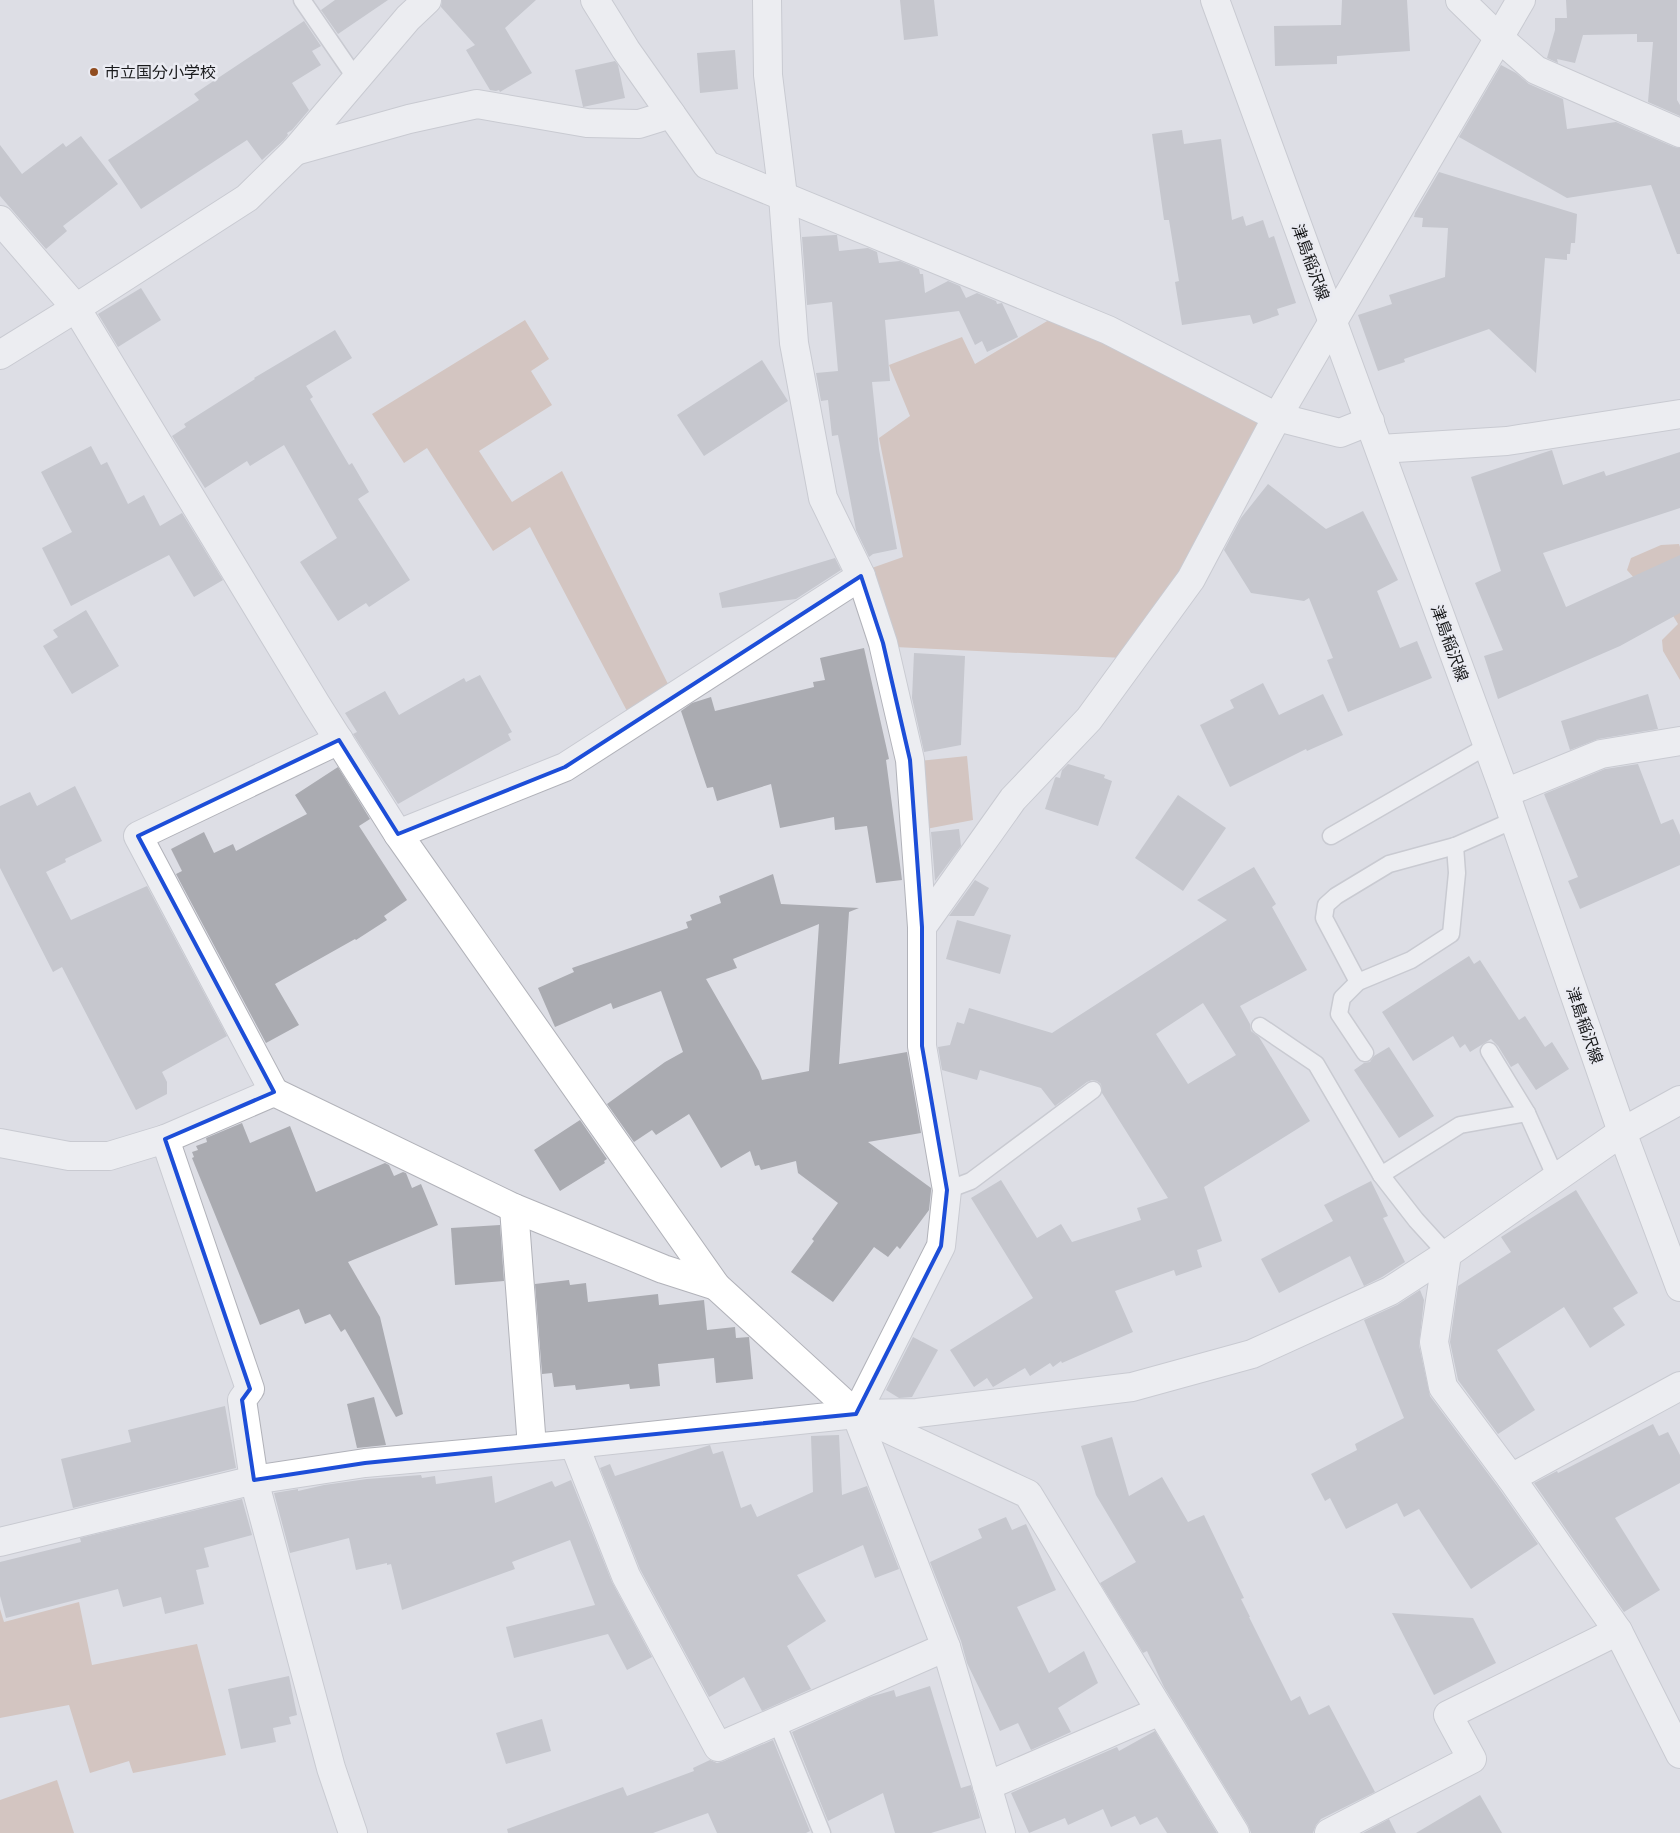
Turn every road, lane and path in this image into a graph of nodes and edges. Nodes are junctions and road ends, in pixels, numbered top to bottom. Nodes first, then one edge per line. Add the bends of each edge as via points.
1 (302, 0) edge
2 (595, 0) edge
3 (767, 0) edge
4 (1215, 0) edge
5 (1460, 0) edge
6 (1521, 0) edge
7 (412, 6) edge
8 (1498, 37) junction
9 (357, 80) junction
10 (671, 114) junction
11 (1680, 133) edge
12 (295, 152) junction
13 (783, 196) junction
14 (0, 220) edge
15 (76, 308) junction
16 (1333, 322) junction
17 (0, 355) edge
18 (1680, 414) edge
19 (1277, 417) junction
20 (1370, 421) junction
21 (1380, 449) junction
22 (861, 576) junction
23 (338, 740) junction
24 (1680, 741) edge
25 (1487, 746) junction
26 (1505, 793) junction
27 (1514, 820) junction
28 (398, 834) junction
29 (1331, 836) dead end
30 (1455, 846) junction
31 (922, 927) junction
32 (1358, 982) junction
33 (1260, 1026) dead end
34 (1489, 1051) dead end
35 (1365, 1052) dead end
36 (1094, 1090) dead end
37 (274, 1092) junction
38 (1680, 1100) edge
39 (1527, 1112) junction
40 (1622, 1132) junction
41 (165, 1139) junction
42 (0, 1143) edge
43 (1381, 1175) junction
44 (1556, 1178) junction
45 (947, 1190) junction
46 (514, 1208) junction
47 (1447, 1254) junction
48 (716, 1286) junction
49 (1680, 1287) edge
50 (1680, 1386) edge
51 (856, 1414) junction
52 (574, 1444) junction
53 (532, 1447) junction
54 (1511, 1478) junction
55 (254, 1480) junction
56 (0, 1542) edge
57 (1618, 1631) junction
58 (946, 1647) junction
59 (1160, 1711) junction
60 (776, 1720) junction
61 (1680, 1754) edge
62 (986, 1786) junction
63 (998, 1832) edge
64 (353, 1833) edge
65 (822, 1833) edge
66 (1235, 1833) edge
67 (1329, 1833) edge

1 - 9 lane
2 - 10 street
3 - 13 street via 768,74
4 - 16 street, 津島稲沢線
5 - 8 street
6 - 8 street
7 - 9 street
8 - 11 street via 1536,70
8 - 16 street
9 - 12 street
10 - 12 street via 638,124 587,123 477,104 409,119
10 - 13 street via 708,165
12 - 15 street via 247,198
13 - 19 street via 1108,330
13 - 22 street via 794,343 823,498
14 - 15 street
15 - 17 street
15 - 23 street
16 - 19 street
16 - 20 street, 津島稲沢線
18 - 21 street via 1507,441
19 - 20 street via 1340,433
19 - 31 street via 1191,579 1089,719 1012,799
20 - 21 street, 津島稲沢線
21 - 25 street, 津島稲沢線
22 - 28 street via 565,767
22 - 31 street via 883,643 910,760
23 - 28 street
23 - 37 street via 138,836
24 - 26 street via 1601,754
25 - 26 street, 津島稲沢線
25 - 29 lane
26 - 27 street, 津島稲沢線
27 - 30 lane
27 - 40 street, 津島稲沢線
28 - 48 street
30 - 32 lane via 1457,873 1451,934 1411,960
30 - 32 lane via 1389,864 1326,905 1324,918
31 - 45 street via 922,1046
32 - 35 lane via 1342,998 1339,1014
33 - 43 lane via 1316,1064
34 - 39 lane
36 - 45 lane via 971,1181
37 - 41 street
37 - 46 street
38 - 40 street
39 - 43 lane via 1460,1125
39 - 44 lane
40 - 44 street
40 - 49 street, 津島稲沢線
41 - 42 street via 108,1156 69,1156
41 - 55 street via 250,1389 242,1400
43 - 47 lane
44 - 47 street
45 - 51 street via 941,1246
46 - 48 street
46 - 53 street
47 - 51 street via 1390,1291 1252,1354 1132,1387 917,1413
47 - 54 street via 1434,1342 1444,1387
48 - 51 street
50 - 54 street
51 - 52 street
51 - 58 street
51 - 59 street via 1028,1494
52 - 53 street
52 - 60 street via 626,1576 718,1747
53 - 55 street via 365,1463
54 - 57 street
55 - 56 street
55 - 64 street via 331,1768
57 - 61 street
57 - 67 street via 1448,1715 1472,1759
58 - 60 street
58 - 62 street
59 - 62 street
59 - 66 street
60 - 65 lane
62 - 63 street

